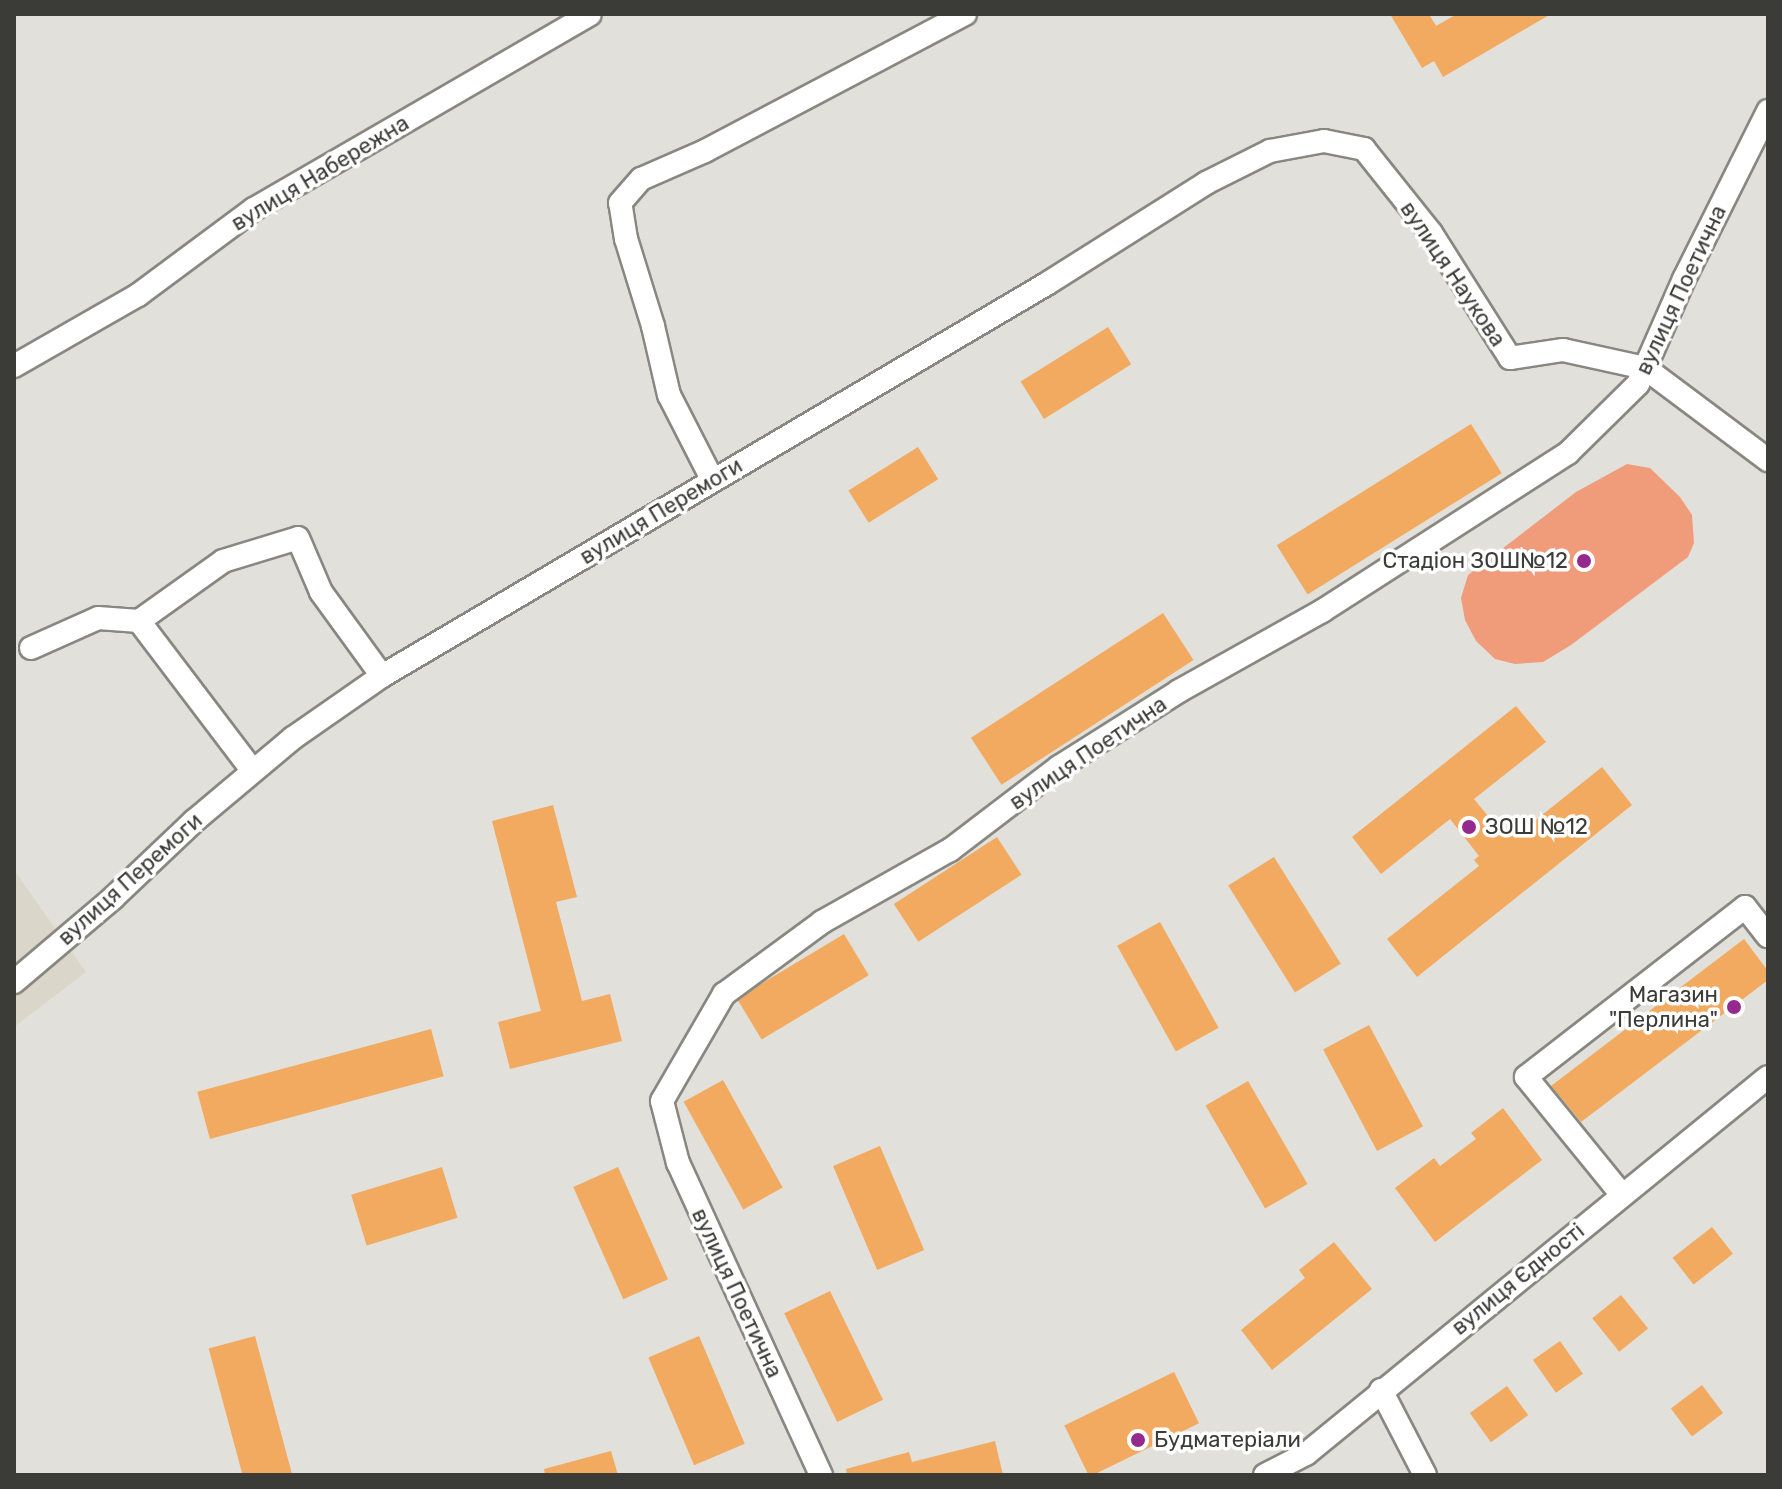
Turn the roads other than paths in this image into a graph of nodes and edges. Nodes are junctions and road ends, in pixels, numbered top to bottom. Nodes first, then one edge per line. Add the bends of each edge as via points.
1 (590, 14) edge
2 (965, 14) edge
3 (1768, 111) edge
4 (1364, 149) joint
5 (14, 366) edge
6 (1645, 368) junction
7 (1768, 460) edge
8 (712, 479) junction
9 (139, 621) junction
10 (31, 648) dead end
11 (382, 676) junction
12 (253, 771) junction
13 (1768, 936) edge
14 (14, 982) edge
15 (1768, 1077) edge
16 (1622, 1195) junction
17 (1381, 1390) junction
18 (821, 1475) edge
19 (1265, 1475) edge
20 (1425, 1475) edge

1 - 5 street, вулиця Набережна via 254,209 138,295
2 - 8 street via 705,151 641,179 620,203 669,395
3 - 6 street, вулиця Поетична
4 - 6 street, вулиця Наукова via 1431,233 1510,358 1563,350
4 - 8 street, вулиця Перемоги via 1324,141 1270,151 1206,183 1048,283
6 - 7 street, вулиця Наукова
6 - 18 street, вулиця Поетична via 1638,384 1568,453 1322,611 1179,691 1059,767 950,850 822,922 724,994 662,1101 678,1163
8 - 11 street, вулиця Перемоги
9 - 10 street via 98,618
9 - 11 street via 223,561 298,538 321,592
9 - 12 street
11 - 12 street, вулиця Перемоги
12 - 14 street, вулиця Перемоги
13 - 16 street via 1745,907 1526,1077
15 - 16 street, вулиця Єдності
16 - 17 street, вулиця Єдності
17 - 19 street, вулиця Єдності via 1306,1454
17 - 20 street

